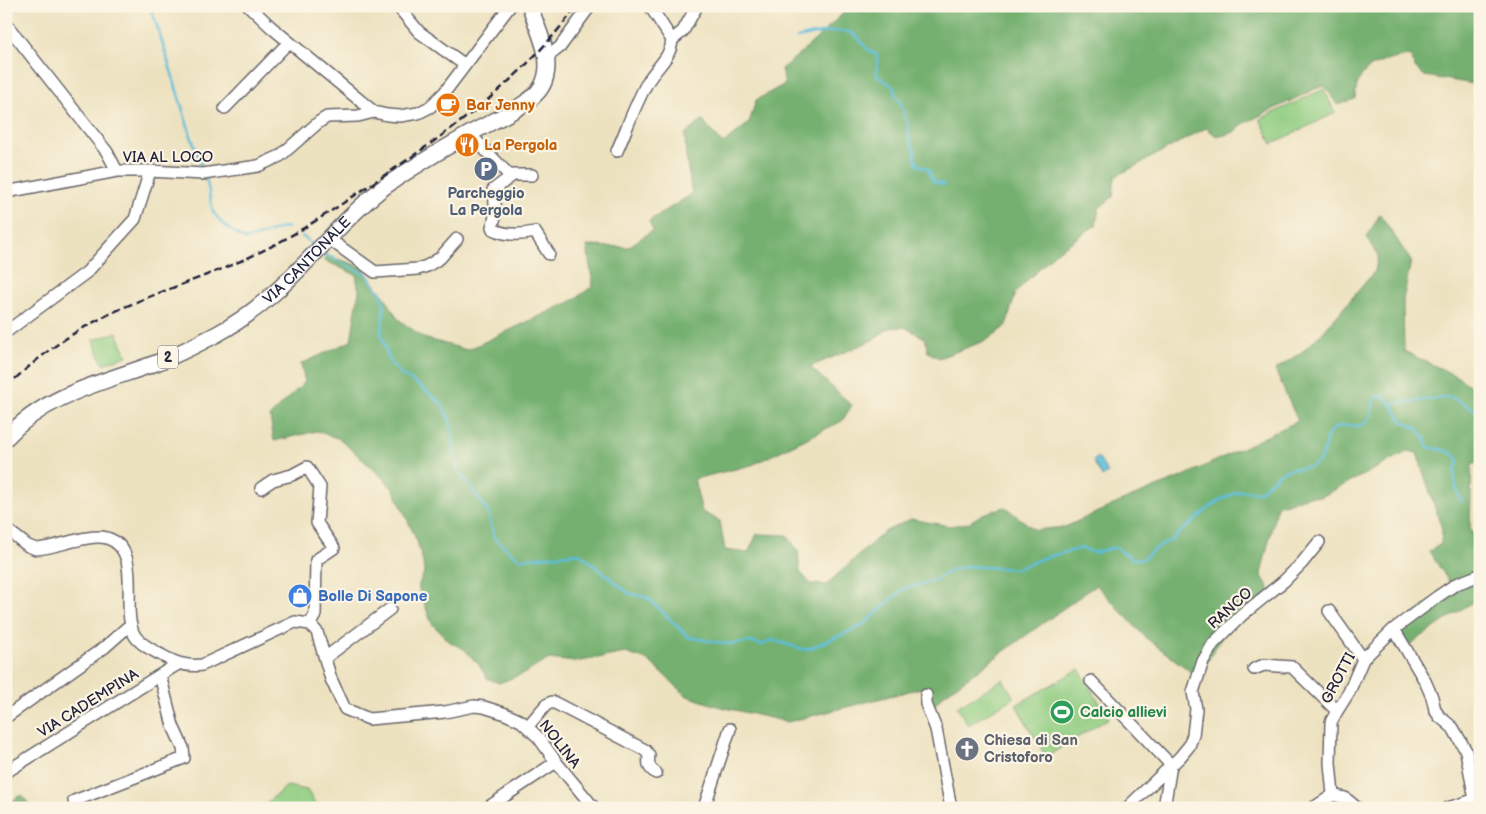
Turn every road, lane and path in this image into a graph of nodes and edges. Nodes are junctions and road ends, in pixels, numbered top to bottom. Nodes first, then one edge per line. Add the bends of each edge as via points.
1 (249, 6) edge
2 (510, 6) edge
3 (530, 6) edge
4 (590, 6) edge
5 (650, 6) edge
6 (697, 6) edge
7 (400, 8) dead end
8 (6, 24) edge
9 (672, 40) junction
10 (289, 42) junction
11 (547, 57) junction
12 (465, 65) junction
13 (225, 108) dead end
14 (374, 112) junction
15 (470, 134) junction
16 (617, 151) dead end
17 (117, 171) junction
18 (150, 171) junction
19 (532, 174) dead end
20 (510, 176) junction
21 (6, 192) edge
22 (457, 239) dead end
23 (322, 245) junction
24 (549, 254) dead end
25 (6, 332) edge
26 (6, 438) edge
27 (261, 488) dead end
28 (6, 529) edge
29 (1319, 542) dead end
30 (1480, 575) edge
31 (390, 609) dead end
32 (1329, 611) dead end
33 (131, 624) junction
34 (310, 624) junction
35 (1394, 629) junction
36 (325, 658) junction
37 (1363, 659) junction
38 (178, 664) junction
39 (1254, 669) dead end
40 (160, 675) junction
41 (1090, 681) dead end
42 (926, 694) dead end
43 (1337, 711) junction
44 (6, 717) edge
45 (528, 726) junction
46 (730, 729) dead end
47 (556, 762) junction
48 (1171, 765) junction
49 (6, 772) edge
50 (656, 773) dead end
51 (1333, 796) junction
52 (1477, 799) edge
53 (74, 801) dead end
54 (487, 808) edge
55 (594, 808) edge
56 (704, 808) edge
57 (951, 808) edge
58 (1127, 808) edge
59 (1164, 808) edge
60 (1313, 808) edge
61 (1357, 808) edge
62 (1448, 808) edge

1 - 10 street
2 - 12 street
3 - 11 main road, VIA CANTONALE / 2
4 - 11 street via 560,47
5 - 9 street
6 - 9 street via 683,31
7 - 12 street via 419,32
8 - 17 street via 107,152
9 - 16 street via 670,52 648,81
10 - 13 street
10 - 14 street
11 - 15 main road, VIA CANTONALE / 2 via 543,85 534,96
12 - 14 street via 437,102 424,110 400,116
14 - 18 street, VIA AL LOCO via 328,117 273,161 258,166 205,174
15 - 20 street
15 - 23 main road, VIA CANTONALE / 2 via 380,190
17 - 18 street, VIA AL LOCO
17 - 21 street, VIA AL LOCO
18 - 25 street via 135,219 87,272
19 - 20 street
20 - 24 street via 493,190 496,202 493,229 501,233 535,232
22 - 23 street via 444,255 427,266 376,272
23 - 26 main road, VIA CANTONALE / 2 via 259,307 227,328 156,362 63,396 28,418
27 - 34 street via 307,467 320,487 317,523 334,548 316,560 315,615
28 - 33 street via 36,549 96,537 115,542 128,563
29 - 48 street, RANCO via 1284,581 1242,614 1213,644 1203,661 1194,692 1193,735 1189,746
30 - 35 street, GROTTI via 1456,584
31 - 36 street
32 - 37 street
33 - 38 street via 135,636 151,650
33 - 44 street via 105,647
34 - 36 street, NOLINA via 317,632
34 - 38 street via 295,622 202,664
35 - 37 street, GROTTI
35 - 52 street via 1425,682 1435,710 1454,728 1466,751
36 - 45 street, NOLINA via 345,709 369,719 474,706 495,710
37 - 43 street, GROTTI
38 - 40 street, VIA CADEMPINA
39 - 43 street via 1264,665 1292,666
40 - 49 street, VIA CADEMPINA
40 - 53 street via 184,758
41 - 48 street
42 - 57 street
43 - 51 street, GROTTI via 1331,722
45 - 47 street, NOLINA
45 - 50 street via 546,705 555,703 645,750 649,754 650,769
46 - 56 street
47 - 54 street
47 - 55 street, NOLINA
48 - 58 street, RANCO
48 - 59 street
51 - 60 street
51 - 61 street via 1346,798
52 - 62 street

